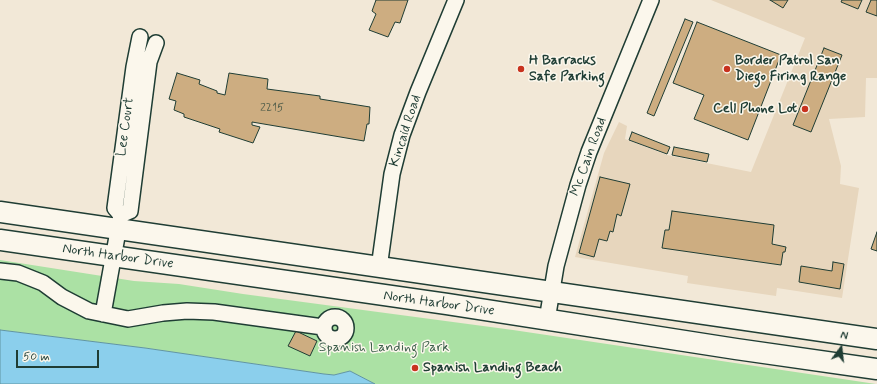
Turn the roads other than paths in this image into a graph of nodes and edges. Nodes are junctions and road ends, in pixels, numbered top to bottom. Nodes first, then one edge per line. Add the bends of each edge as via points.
1 (456, 0) edge
2 (650, 0) edge
3 (140, 36) dead end
4 (156, 43) dead end
5 (0, 212) edge
6 (120, 222) junction
7 (0, 240) edge
8 (114, 256) junction
9 (379, 268) junction
10 (0, 270) edge
11 (551, 292) junction
12 (103, 314) junction
13 (547, 320) junction
14 (323, 327) dead end
15 (877, 340) edge
16 (877, 369) edge

1 - 9 street, Kincaid Road via 402,135 392,174
2 - 11 street, Mc Cain Road via 584,165
3 - 6 street, Lee Court via 115,208
4 - 6 street, Lee Court via 148,70 130,211
5 - 6 main road, North Harbor Drive
6 - 8 street, Lee Court
6 - 9 main road, North Harbor Drive
7 - 8 main road, North Harbor Drive
8 - 12 street, Lee Court
8 - 13 main road, North Harbor Drive
9 - 11 main road, North Harbor Drive
10 - 12 street via 18,273 43,283 62,297 89,311
11 - 13 street, Mc Cain Road
11 - 15 main road, North Harbor Drive
12 - 14 street via 128,319 163,313 214,312
13 - 16 main road, North Harbor Drive

